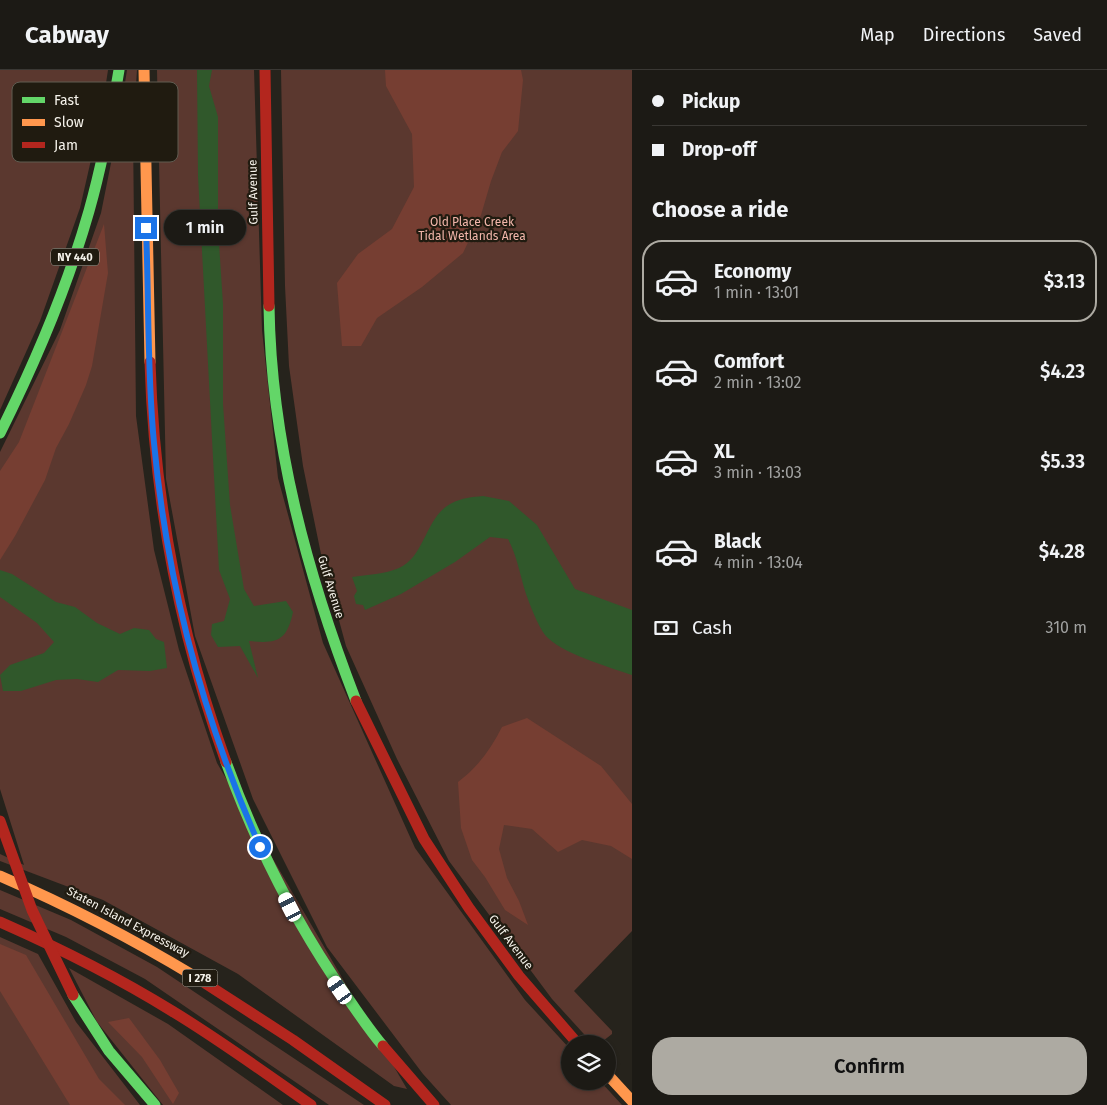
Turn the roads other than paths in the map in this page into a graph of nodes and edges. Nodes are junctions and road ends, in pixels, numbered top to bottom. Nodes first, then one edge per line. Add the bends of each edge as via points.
1 (265, 70) edge
2 (101, 162) edge
3 (146, 162) edge
4 (0, 433) edge
5 (0, 821) edge
6 (0, 876) edge
7 (0, 922) edge
8 (570, 1035) edge
9 (616, 1084) edge
10 (632, 1101) edge
11 (155, 1105) edge
12 (311, 1105) edge
13 (385, 1105) edge
14 (434, 1105) edge

1 - 8 main road, Gulf Avenue via 269,323 276,405 288,482 309,564 356,700 424,839 468,908 519,976
2 - 4 main road, NY 440 via 80,244 46,336
3 - 14 main road via 150,353 161,504 170,567 189,649 214,731 259,843 290,907 325,967 393,1060
5 - 11 main road, bridge via 27,898 73,995 109,1051
6 - 13 main road, Staten Island Expressway / I 278 via 77,910 176,963 239,1002
7 - 12 main road via 66,951 147,995
9 - 10 main road

